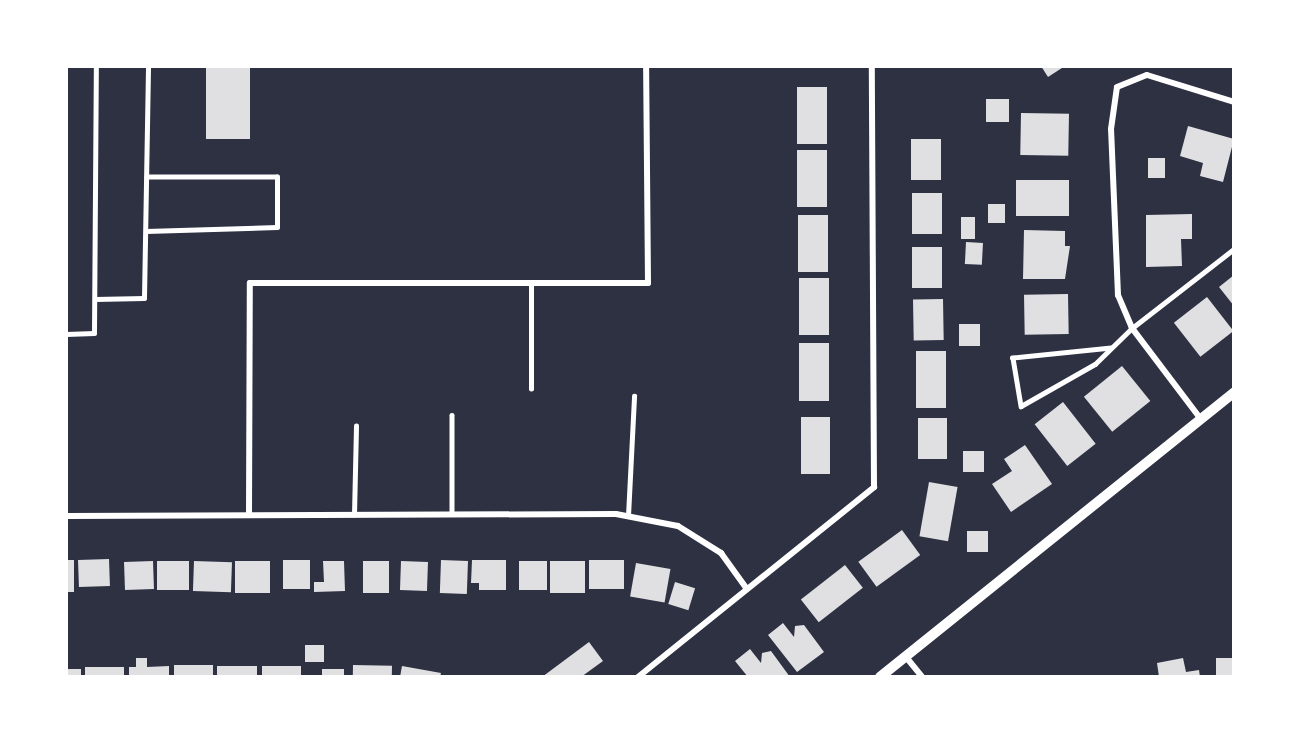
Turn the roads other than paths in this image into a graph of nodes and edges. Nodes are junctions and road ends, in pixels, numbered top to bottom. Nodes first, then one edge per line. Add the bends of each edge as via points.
1 (96, 66) edge
2 (147, 66) edge
3 (646, 66) edge
4 (872, 66) edge
5 (1234, 102) edge
6 (147, 177) junction
7 (146, 231) junction
8 (1234, 249) edge
9 (531, 283) junction
10 (95, 299) junction
11 (1132, 328) junction
12 (66, 334) edge
13 (1111, 348) junction
14 (531, 389) dead end
15 (1234, 392) edge
16 (634, 396) dead end
17 (452, 415) dead end
18 (1200, 418) junction
19 (356, 426) dead end
20 (452, 514) junction
21 (249, 515) junction
22 (354, 515) junction
23 (66, 516) edge
24 (628, 516) junction
25 (747, 589) junction
26 (906, 657) junction
27 (638, 677) edge
28 (880, 677) edge
29 (922, 677) edge

1 - 10 lane
2 - 6 lane
3 - 9 street via 648,283
4 - 25 street via 874,487
5 - 11 street via 1147,75 1117,87 1111,129 1118,295
6 - 7 lane
6 - 7 lane via 277,177 277,227
7 - 10 lane via 144,298
8 - 11 lane
9 - 14 lane
9 - 21 street via 250,284
10 - 12 lane via 94,333
11 - 13 lane
11 - 18 street
13 - 13 lane via 1095,364 1021,406 1013,358
15 - 18 street
16 - 24 lane
17 - 20 lane
18 - 26 street
19 - 22 lane
20 - 22 street
20 - 24 street
21 - 22 street
21 - 23 street
24 - 25 street via 678,526 700,539 721,553
25 - 27 street
26 - 28 street
26 - 29 street

